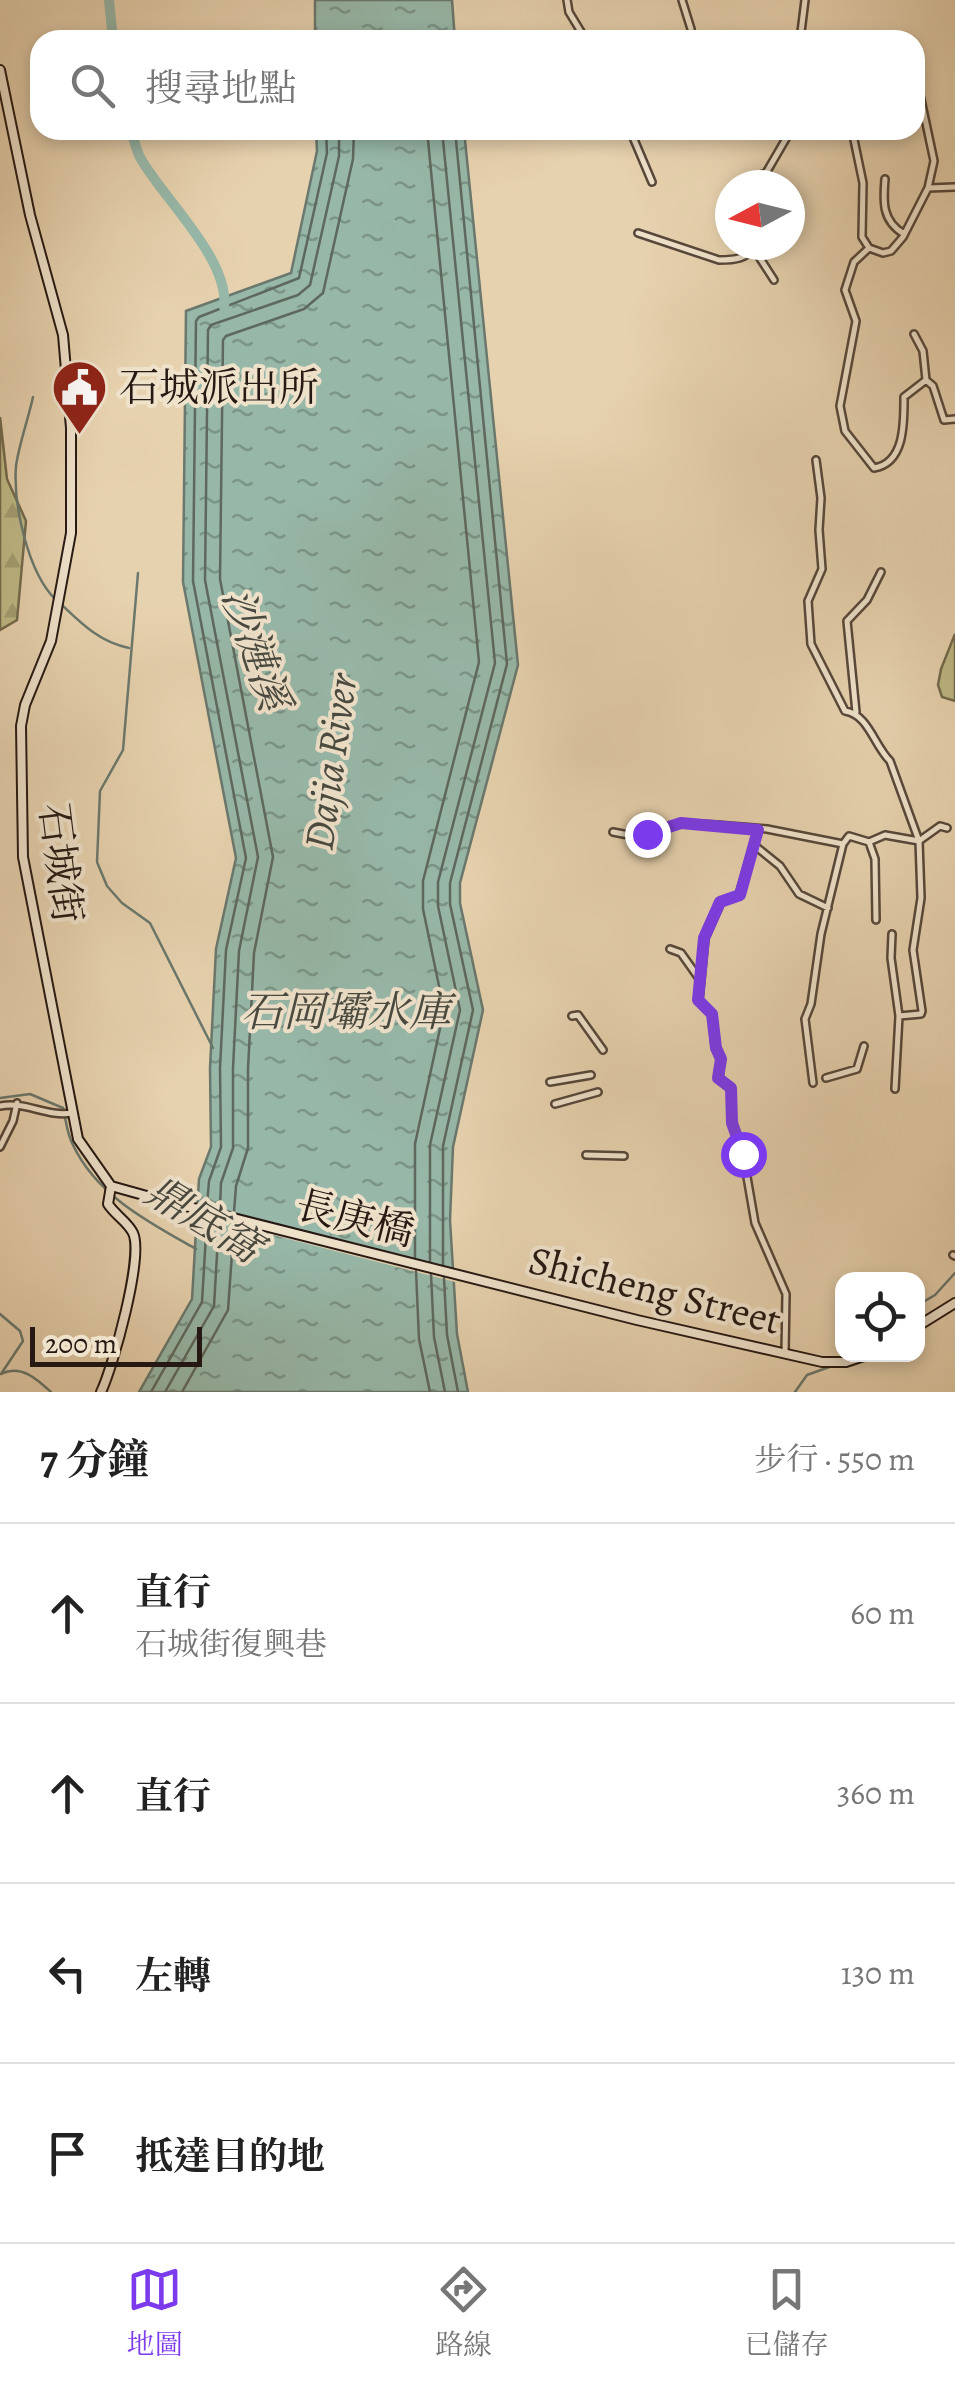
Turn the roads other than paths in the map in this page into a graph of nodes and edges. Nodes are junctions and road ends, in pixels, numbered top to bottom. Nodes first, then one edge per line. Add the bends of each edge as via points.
1 (567, 0) edge
2 (682, 0) edge
3 (805, 0) edge
4 (690, 28) dead end
5 (580, 30) edge
6 (801, 30) edge
7 (0, 70) edge
8 (925, 118) edge
9 (634, 140) edge
10 (785, 140) edge
11 (854, 140) edge
12 (768, 170) edge
13 (885, 180) dead end
14 (652, 182) dead end
15 (928, 188) junction
16 (955, 188) edge
17 (638, 233) dead end
18 (904, 234) junction
19 (868, 248) junction
20 (715, 259) edge
21 (762, 260) edge
22 (774, 280) dead end
23 (914, 334) dead end
24 (926, 380) junction
25 (955, 419) edge
26 (816, 460) dead end
27 (881, 572) dead end
28 (856, 712) junction
29 (947, 828) dead end
30 (758, 830) junction
31 (613, 832) dead end
32 (919, 841) junction
33 (869, 842) junction
34 (754, 844) junction
35 (843, 844) junction
36 (828, 908) junction
37 (876, 920) dead end
38 (892, 934) dead end
39 (670, 949) dead end
40 (700, 979) junction
41 (572, 1016) dead end
42 (899, 1016) junction
43 (864, 1046) dead end
44 (602, 1050) dead end
45 (591, 1075) dead end
46 (826, 1078) dead end
47 (550, 1082) dead end
48 (813, 1083) dead end
49 (895, 1089) dead end
50 (598, 1092) dead end
51 (17, 1103) junction
52 (555, 1104) dead end
53 (0, 1106) edge
54 (67, 1114) junction
55 (0, 1147) edge
56 (586, 1155) dead end
57 (624, 1156) dead end
58 (111, 1186) junction
59 (484, 1278) joint
60 (955, 1303) edge
61 (925, 1322) edge
62 (785, 1353) junction
63 (838, 1362) edge
64 (101, 1392) edge

1 - 5 street
2 - 4 street
3 - 6 street
7 - 54 street, 石城街 via 66,350 71,533 52,641 21,726 22,857 46,965
8 - 15 street via 934,161
9 - 14 street
10 - 12 street
11 - 19 street
13 - 18 street via 884,208
15 - 16 street
15 - 18 street
17 - 20 street
18 - 19 street via 891,251
19 - 24 street via 854,262 845,290 856,321 840,406 845,431 874,468 896,456 904,398
21 - 22 street
23 - 24 street
24 - 25 street via 944,420
26 - 28 street via 822,568 808,601 811,644 846,711
27 - 28 street via 848,622
28 - 32 street via 890,761
29 - 32 street
30 - 31 street via 681,823 639,836
30 - 34 street
30 - 35 street
32 - 33 street via 884,835
32 - 42 street via 921,898 913,950 922,1014
33 - 35 street via 849,836
33 - 37 street
34 - 36 street via 799,894
34 - 40 street via 740,895 720,902 704,938
35 - 36 street
36 - 48 street via 805,1019
38 - 42 street
39 - 40 street via 682,953
40 - 62 street via 699,1002 711,1010 721,1059 718,1078 730,1084 755,1224 786,1294
41 - 44 street via 585,1022
42 - 49 street
43 - 46 street via 856,1069
45 - 47 street
50 - 52 street
51 - 53 street
51 - 54 street
51 - 55 street
54 - 58 street, 石城街
56 - 57 street
58 - 59 street, 長庚橋
58 - 64 street via 107,1200 132,1230 137,1254 114,1362
59 - 62 street, Shicheng Street
60 - 61 street
62 - 63 street, Shicheng Street

